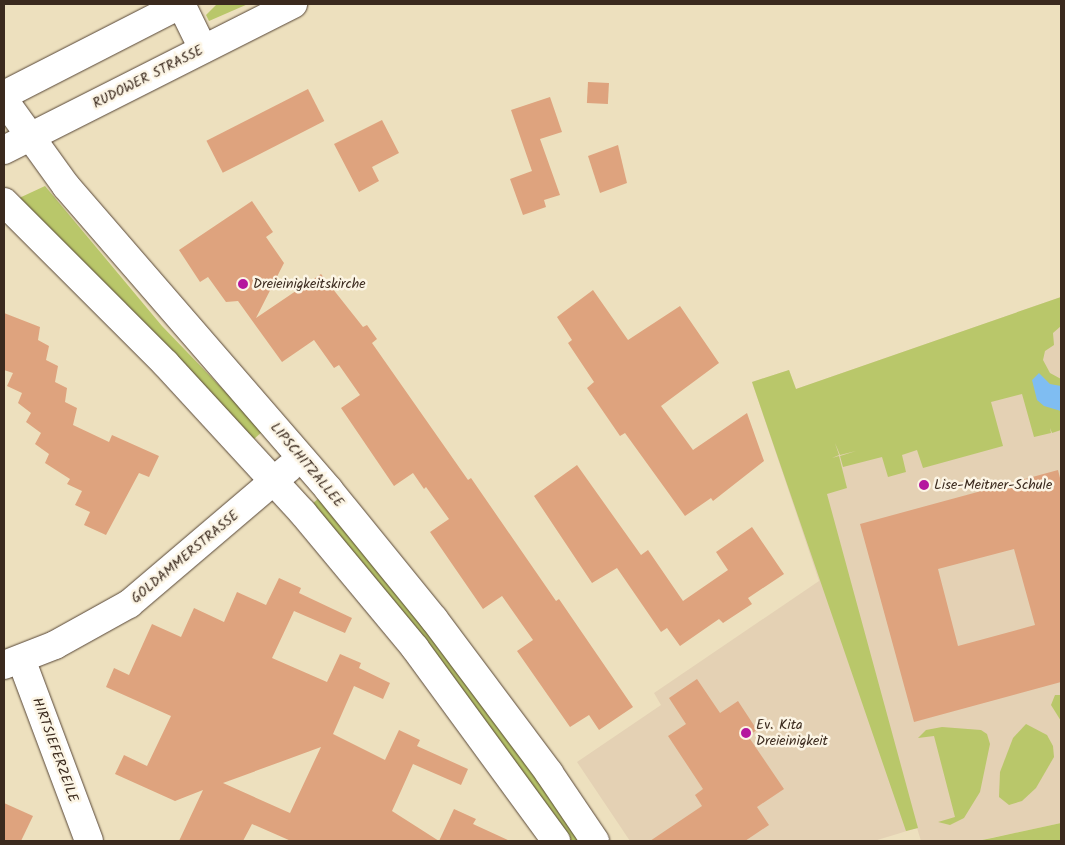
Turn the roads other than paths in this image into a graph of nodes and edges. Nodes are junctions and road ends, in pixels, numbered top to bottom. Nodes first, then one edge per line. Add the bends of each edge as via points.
1 (181, 4) edge
2 (293, 4) edge
3 (203, 49) junction
4 (4, 95) edge
5 (4, 100) edge
6 (31, 136) junction
7 (4, 150) edge
8 (4, 202) edge
9 (301, 457) junction
10 (275, 480) junction
11 (12, 662) edge
12 (89, 841) edge
13 (556, 841) edge
14 (595, 841) edge

1 - 3 street
1 - 4 street
2 - 3 street, RUDOWER STRASSE
3 - 6 street, RUDOWER STRASSE
5 - 6 street, LIPSCHITZALLEE
6 - 7 street, RUDOWER STRASSE
6 - 9 street, LIPSCHITZALLEE via 66,186
8 - 10 street via 166,364
9 - 10 street, GOLDAMMERSTRASSE
9 - 14 street, LIPSCHITZALLEE via 434,619 549,773
10 - 11 street, GOLDAMMERSTRASSE via 129,604 98,624
10 - 13 street via 415,648
11 - 12 street, HIRTSIEFERZEILE

